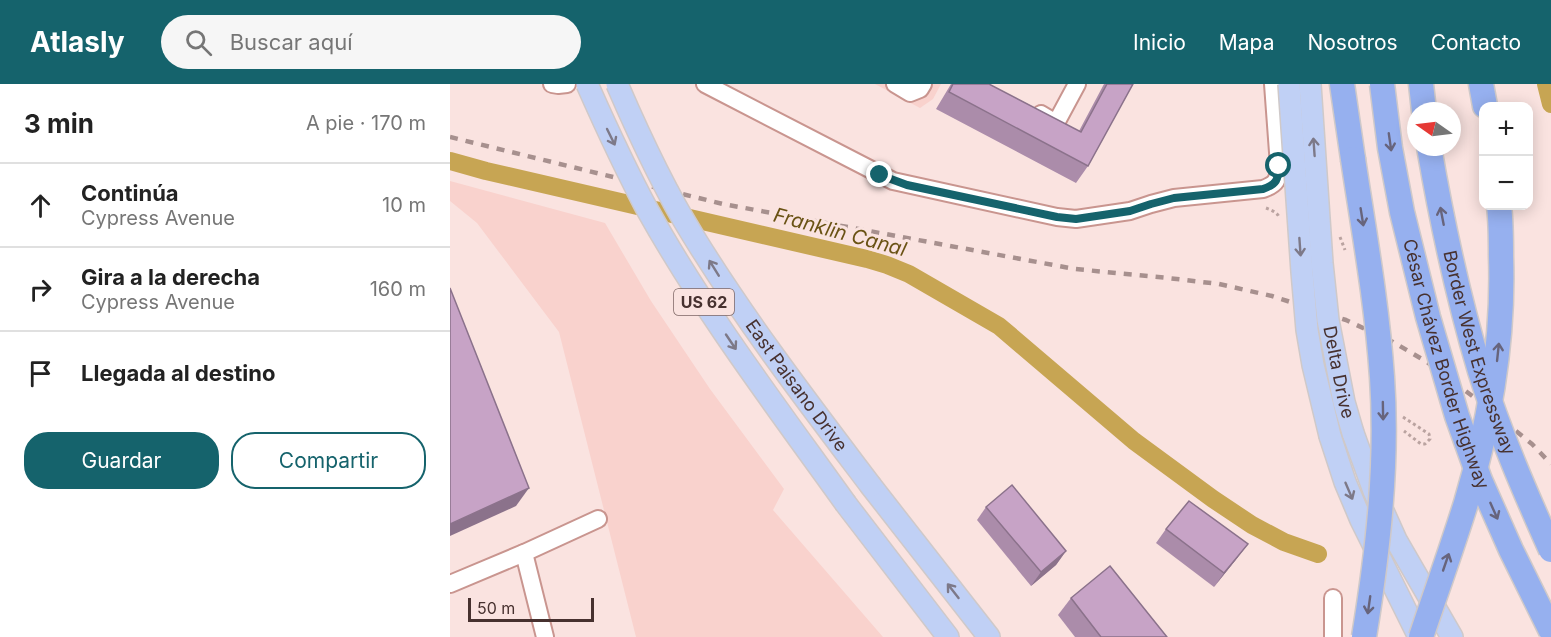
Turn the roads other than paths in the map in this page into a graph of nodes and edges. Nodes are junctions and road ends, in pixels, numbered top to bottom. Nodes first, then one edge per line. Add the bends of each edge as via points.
1 (552, 84) edge
2 (567, 84) edge
3 (587, 84) edge
4 (617, 84) edge
5 (705, 84) edge
6 (895, 84) edge
7 (923, 84) edge
8 (1077, 84) edge
9 (1273, 84) edge
10 (1289, 84) edge
11 (1310, 84) edge
12 (1342, 84) edge
13 (1382, 84) edge
14 (1421, 84) edge
15 (1481, 84) edge
16 (1423, 102) edge
17 (1484, 102) edge
18 (1027, 107) edge
19 (1431, 156) edge
20 (1499, 210) edge
21 (598, 519) dead end
22 (1551, 550) edge
23 (524, 553) junction
24 (450, 584) edge
25 (1334, 598) dead end
26 (1551, 632) edge
27 (545, 637) edge
28 (948, 637) edge
29 (989, 637) edge
30 (1333, 637) edge
31 (1364, 637) edge
32 (1420, 637) edge
33 (1452, 637) edge

1 - 2 street
3 -> 28 main road, East Paisano Drive / US 62, bridge via 649,212 752,374
29 -> 4 main road, East Paisano Drive / US 62, bridge via 871,486 727,289 658,171
5 - 9 street via 893,181 1076,219 1130,211 1174,198 1273,186 1279,166
6 - 7 street via 910,93
8 - 18 street via 1056,123
10 -> 32 main road, Delta Drive, bridge via 1302,272 1313,365 1345,482
33 -> 11 main road, Delta Drive, bridge via 1396,540 1353,433 1328,320
12 -> 31 highway, bridge via 1372,277 1382,378 1384,456 1379,533
13 -> 26 highway, César Chávez Border Highway, bridge via 1402,212 1457,416 1511,550
14 - 16 highway
15 - 17 highway
22 -> 19 highway, Border West Expressway, bridge via 1517,473 1481,373 1445,237
32 -> 20 highway, bridge via 1466,503 1495,380 1502,276
21 - 23 street
23 - 24 street
23 - 27 street
25 - 30 street

